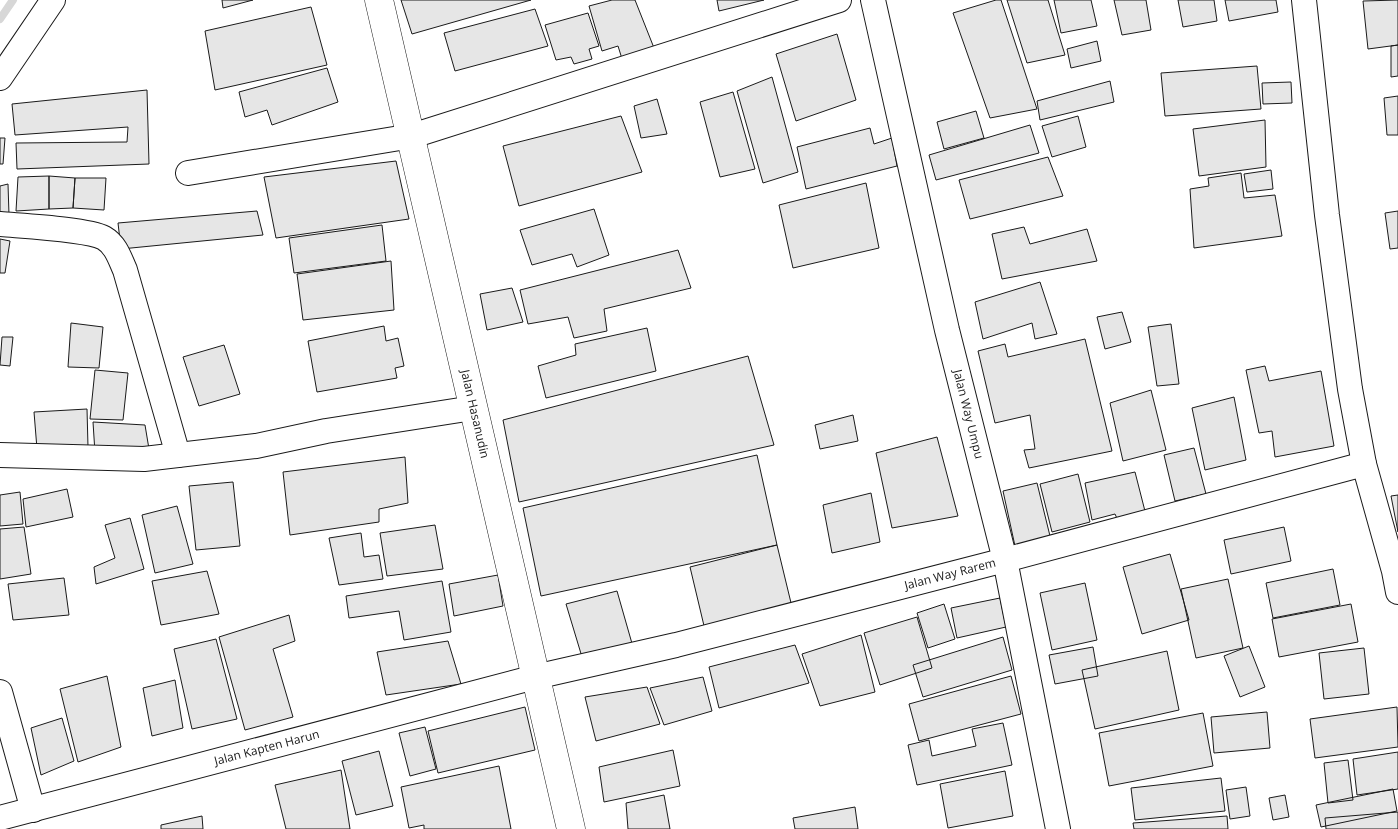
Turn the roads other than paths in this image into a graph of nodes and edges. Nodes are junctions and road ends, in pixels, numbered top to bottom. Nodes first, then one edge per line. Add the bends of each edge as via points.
1 (53, 0) edge
2 (379, 0) edge
3 (839, 0) edge
4 (873, 0) edge
5 (1304, 0) edge
6 (0, 78) edge
7 (412, 136) junction
8 (188, 173) dead end
9 (0, 224) edge
10 (473, 408) junction
11 (0, 455) edge
12 (178, 455) junction
13 (1364, 464) junction
14 (1005, 560) junction
15 (1398, 592) edge
16 (535, 677) junction
17 (0, 692) edge
18 (33, 810) junction
19 (0, 818) edge
20 (570, 829) edge
21 (1058, 829) edge

1 - 6 street
2 - 7 main road, Jalan Hasanudin
3 - 7 street
4 - 14 street, Jalan Way Umpu via 947,330
5 - 13 street via 1328,225 1350,389
7 - 8 street
7 - 10 main road, Jalan Hasanudin
9 - 12 street via 104,238 115,248
10 - 12 street via 326,431 256,446
10 - 16 main road, Jalan Hasanudin
11 - 12 street via 144,459
13 - 14 street, Jalan Way Rarem
13 - 15 street
14 - 16 street, Jalan Way Rarem via 676,645
14 - 21 street, Jalan Way Umpu
16 - 18 street, Jalan Kapten Harun
16 - 20 main road, Jalan Hasanudin
17 - 18 street
18 - 19 street, Jalan Kapten Harun

